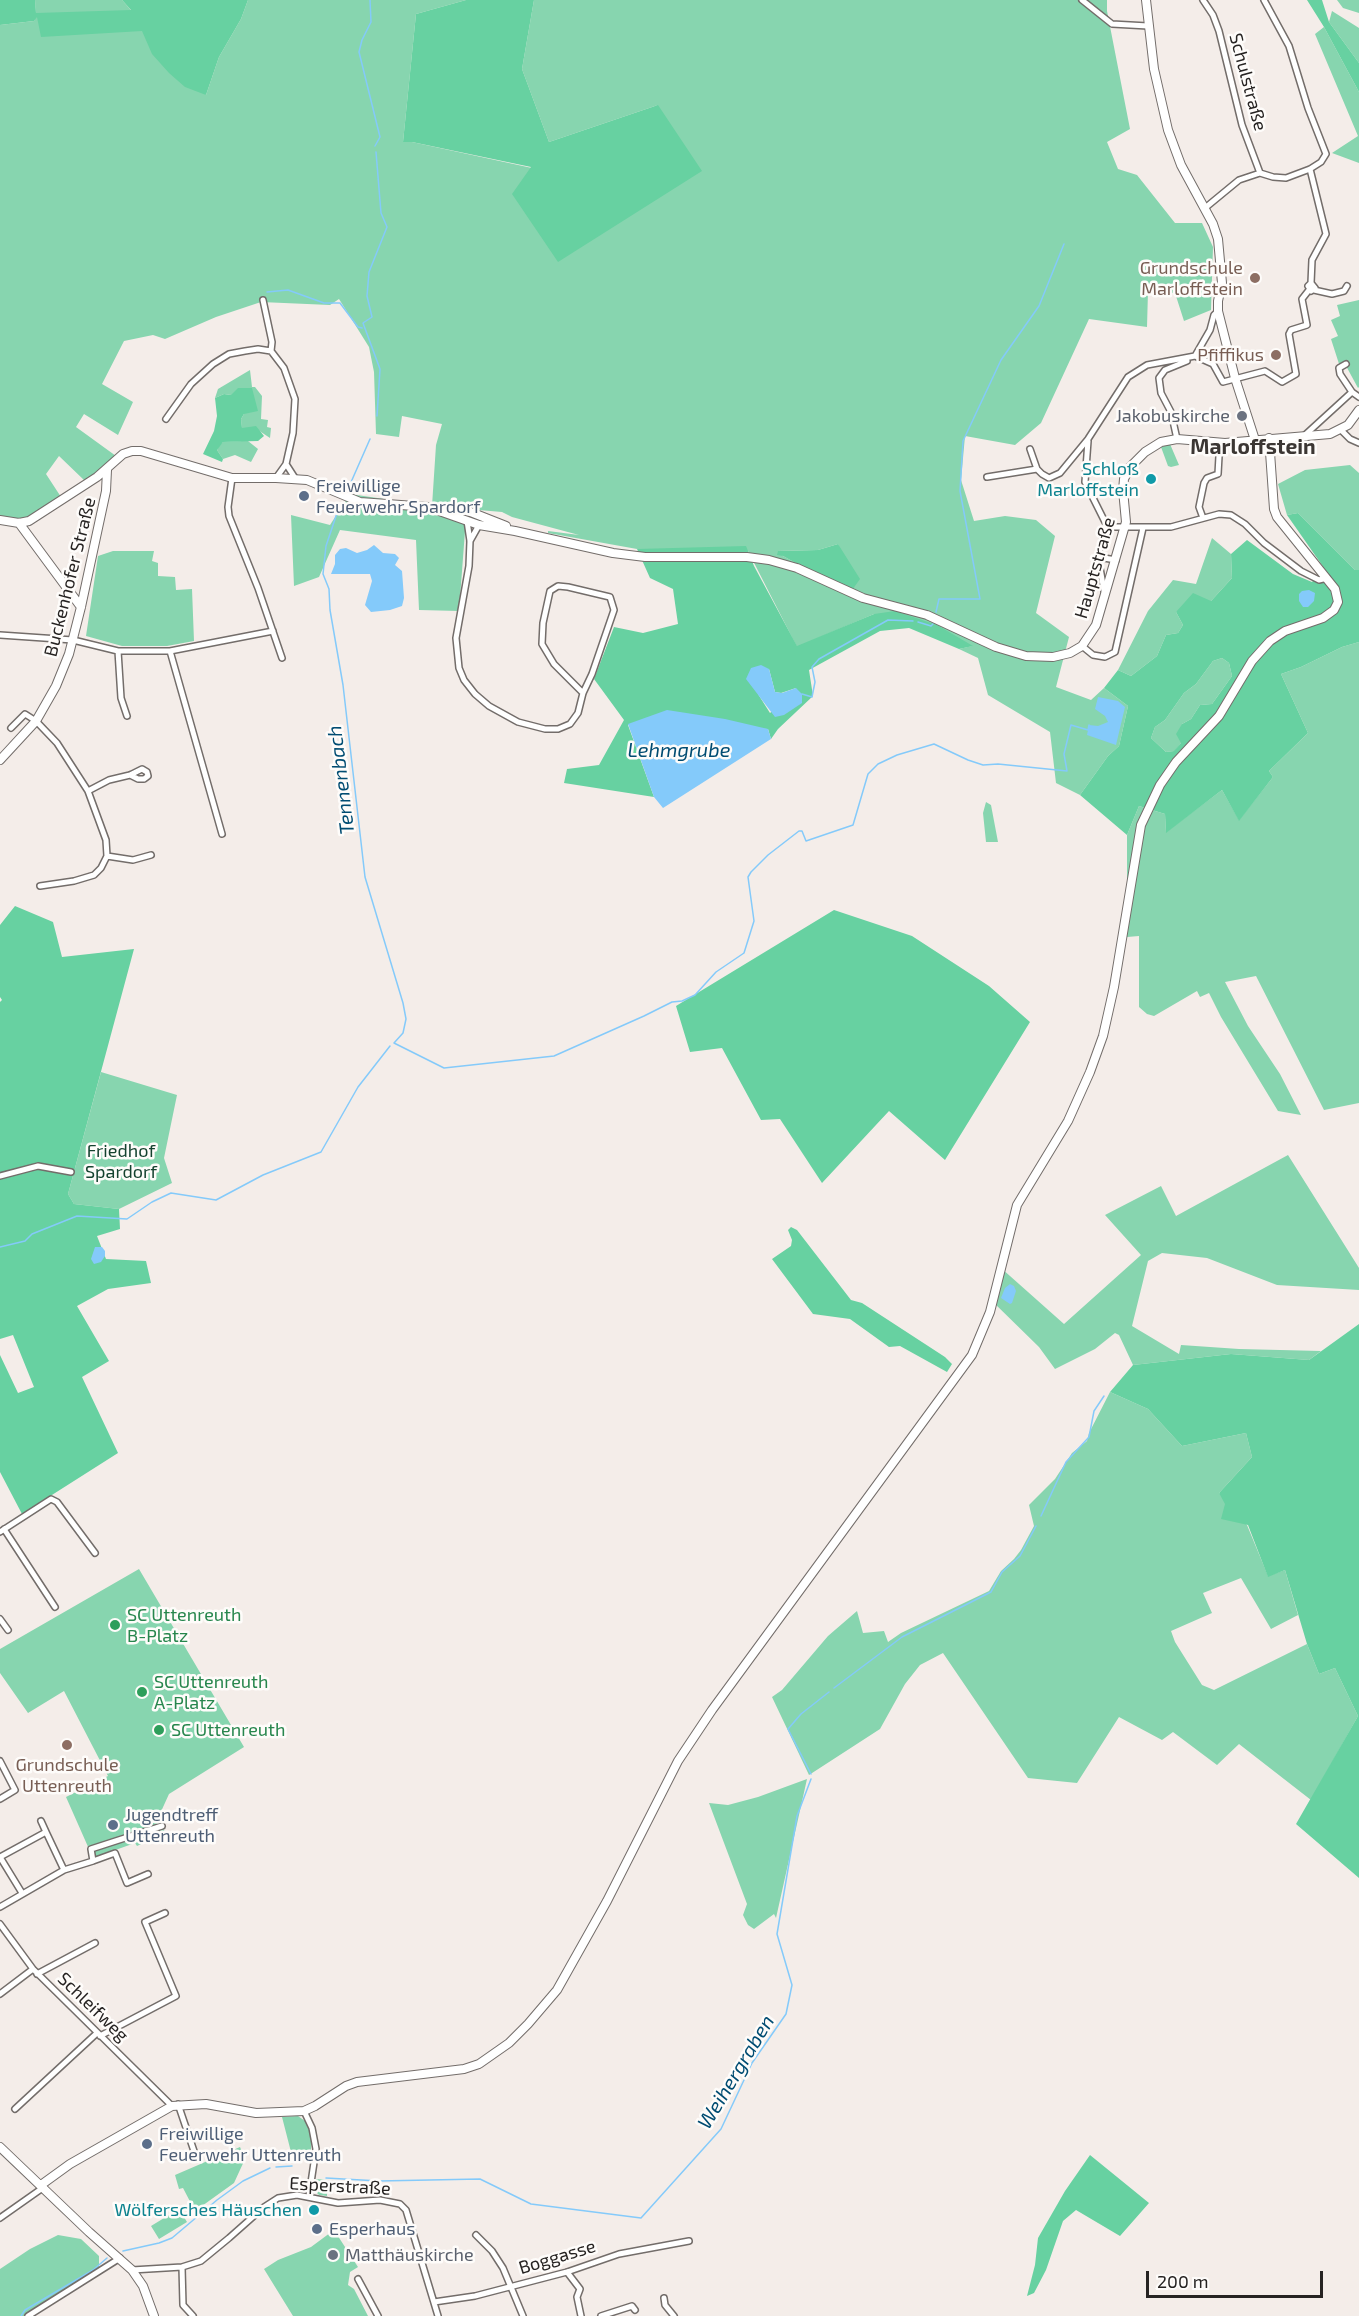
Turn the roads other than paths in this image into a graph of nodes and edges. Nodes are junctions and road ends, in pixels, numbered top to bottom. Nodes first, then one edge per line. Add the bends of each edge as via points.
1 (1082, 0) edge
2 (1146, 0) edge
3 (1203, 0) edge
4 (1264, 0) edge
5 (1148, 26) junction
6 (1310, 169) junction
7 (1260, 173) junction
8 (1205, 208) junction
9 (1347, 286) dead end
10 (1311, 288) junction
11 (263, 300) dead end
12 (1218, 311) junction
13 (272, 351) junction
14 (1193, 357) junction
15 (1346, 364) dead end
16 (1235, 378) junction
17 (1352, 392) junction
18 (1359, 397) edge
19 (1359, 410) edge
20 (166, 419) dead end
21 (1341, 430) junction
22 (1305, 435) junction
23 (1269, 438) junction
24 (1088, 439) junction
25 (1177, 439) junction
26 (1256, 440) junction
27 (1225, 443) junction
28 (1359, 443) edge
29 (1030, 449) dead end
30 (286, 464) junction
31 (1037, 469) junction
32 (107, 470) junction
33 (987, 477) dead end
34 (232, 478) junction
35 (276, 478) junction
36 (295, 478) junction
37 (438, 509) junction
38 (477, 514) junction
39 (1203, 518) junction
40 (0, 520) edge
41 (467, 521) junction
42 (20, 523) junction
43 (479, 525) junction
44 (1110, 527) junction
45 (1125, 527) junction
46 (1143, 528) junction
47 (515, 531) junction
48 (470, 541) junction
49 (1098, 557) junction
50 (1116, 560) junction
51 (1325, 576) junction
52 (1105, 597) junction
53 (81, 607) junction
54 (273, 631) junction
55 (0, 635) edge
56 (73, 640) junction
57 (1082, 646) junction
58 (118, 651) junction
59 (170, 651) junction
60 (282, 658) dead end
61 (583, 693) junction
62 (126, 716) dead end
63 (36, 721) junction
64 (11, 728) dead end
65 (0, 760) edge
66 (130, 775) dead end
67 (88, 791) junction
68 (222, 834) dead end
69 (151, 855) dead end
70 (107, 856) junction
71 (40, 886) dead end
72 (71, 1172) dead end
73 (0, 1176) edge
74 (2, 1531) edge
75 (95, 1553) dead end
76 (55, 1606) dead end
77 (0, 1619) edge
78 (8, 1630) dead end
79 (0, 1761) edge
80 (15, 1790) junction
81 (22, 1792) dead end
82 (0, 1799) edge
83 (41, 1821) dead end
84 (162, 1827) dead end
85 (46, 1832) junction
86 (93, 1861) junction
87 (64, 1870) junction
88 (148, 1874) dead end
89 (22, 1893) junction
90 (0, 1906) edge
91 (165, 1912) dead end
92 (0, 1924) edge
93 (95, 1943) dead end
94 (35, 1971) junction
95 (0, 1994) edge
96 (98, 2034) junction
97 (175, 2105) junction
98 (15, 2109) dead end
99 (304, 2111) junction
100 (0, 2146) edge
101 (196, 2157) dead end
102 (43, 2186) junction
103 (309, 2196) junction
104 (0, 2218) edge
105 (476, 2235) dead end
106 (689, 2241) dead end
107 (120, 2257) junction
108 (182, 2267) junction
109 (132, 2270) junction
110 (567, 2272) junction
111 (358, 2279) dead end
112 (510, 2287) junction
113 (664, 2298) dead end
114 (434, 2302) junction
115 (635, 2310) dead end
116 (184, 2313) edge
117 (152, 2315) edge
118 (28, 2316) edge
119 (193, 2316) edge
120 (378, 2316) edge
121 (438, 2316) edge
122 (523, 2316) edge
123 (582, 2316) edge
124 (601, 2316) edge
125 (674, 2316) edge

1 - 5 street via 1112,24
2 - 5 street
3 - 7 street, Schulstraße via 1219,31 1242,125
4 - 6 street via 1289,46 1326,154
5 - 8 street via 1168,130 1181,165
6 - 7 street via 1286,178
6 - 10 street via 1326,234 1312,260
7 - 8 street via 1239,180
8 - 12 street via 1221,254
9 - 10 street via 1332,294
10 - 16 street via 1302,299 1307,325 1289,334 1296,374 1282,382 1265,371
11 - 13 street
12 - 14 street
12 - 16 street
13 - 20 street via 230,354 213,364 191,384
13 - 30 street via 284,368 295,399
14 - 16 street via 1213,364 1223,382
14 - 24 street via 1147,365 1128,376
14 - 25 street via 1165,370 1159,378
15 - 17 street via 1339,368 1340,374
16 - 26 street
17 - 18 street
17 - 22 street
19 - 21 street
21 - 22 street, Hauptstraße
21 - 28 street
22 - 23 street, Hauptstraße
23 - 26 street, Hauptstraße
23 - 51 street via 1277,517
24 - 31 street via 1055,476 1049,478
24 - 44 street via 1085,482
25 - 27 street, Hauptstraße
25 - 45 street, Hauptstraße via 1149,449 1127,472 1123,487
26 - 27 street, Hauptstraße
27 - 39 street via 1218,474 1207,478 1199,507
29 - 31 street
30 - 35 street
30 - 36 street
31 - 33 street
32 - 34 street via 123,454 136,451
32 - 42 street via 48,510
32 - 53 street, Buckenhofer Straße
34 - 35 street
34 - 54 street via 229,516
35 - 36 street
36 - 37 street via 360,502
37 - 38 street
37 - 41 street
38 - 41 street
38 - 43 street
38 - 47 street
39 - 46 street via 1171,527
39 - 51 street via 1231,515 1301,571 1319,580
40 - 42 street
41 - 43 street
41 - 48 street
42 - 53 street
43 - 47 street
43 - 48 street
44 - 45 street
44 - 49 street via 1105,529
45 - 46 street
45 - 50 street, Hauptstraße
46 - 57 street via 1115,652 1105,657
47 - 57 street, Hauptstraße via 584,548 645,557 769,560 797,568 863,598 927,615 991,645 1026,656 1058,656
48 - 61 street via 456,638 464,680 489,706 518,722 545,729 570,724 578,713
49 - 50 street
49 - 52 street
50 - 52 street, Hauptstraße
51 - 99 street via 1337,596 1334,610 1270,641 1252,661 1219,716 1176,762 1149,807 1141,825 1103,1036 1068,1121 1015,1211 990,1312 972,1355 691,1741 567,1976 509,2043 479,2064 357,2082
52 - 57 street, Hauptstraße via 1095,628
53 - 56 street, Buckenhofer Straße
54 - 59 street
54 - 60 street
55 - 56 street
56 - 58 street
56 - 63 street, Buckenhofer Straße via 56,686
58 - 59 street
58 - 62 street
59 - 68 street
61 - 61 street via 614,610 613,602 610,597 558,586 550,591 542,644 554,664
63 - 64 street via 25,714
63 - 65 street, Buckenhofer Straße
63 - 67 street via 63,751
66 - 67 street via 116,777
67 - 70 street via 106,840
69 - 70 street via 133,860
70 - 71 street via 101,868 89,877
72 - 73 street via 38,1166
74 - 75 street via 51,1499
74 - 76 street
77 - 78 street
79 - 80 street
80 - 81 street
80 - 82 street
83 - 85 street
84 - 86 street via 91,1849
85 - 87 street
85 - 89 street via 0,1857
86 - 87 street
86 - 88 street via 115,1853 128,1883
87 - 89 street
89 - 90 street
91 - 96 street via 145,1922 176,1996
92 - 94 street, Schleifweg
93 - 94 street
94 - 95 street
94 - 96 street, Schleifweg
96 - 97 street, Schleifweg
96 - 98 street
97 - 99 street via 206,2104 256,2113
97 - 101 street
97 - 102 street via 70,2164
99 - 103 street via 316,2149
100 - 102 street
102 - 104 street
102 - 107 street
103 - 108 street, Esperstraße via 273,2200 201,2261
103 - 114 street, Esperstraße via 338,2203 380,2200 404,2206
105 - 112 street via 492,2251
106 - 110 street, Boggasse via 619,2254
107 - 109 street
107 - 118 street
108 - 109 street, Esperstraße
108 - 116 street
109 - 117 street via 143,2286
110 - 112 street, Boggasse
110 - 123 street via 580,2289 577,2297
111 - 120 street
112 - 114 street, Boggasse
112 - 122 street
113 - 125 street
114 - 121 street, Esperstraße
115 - 124 street via 632,2306
116 - 119 street

